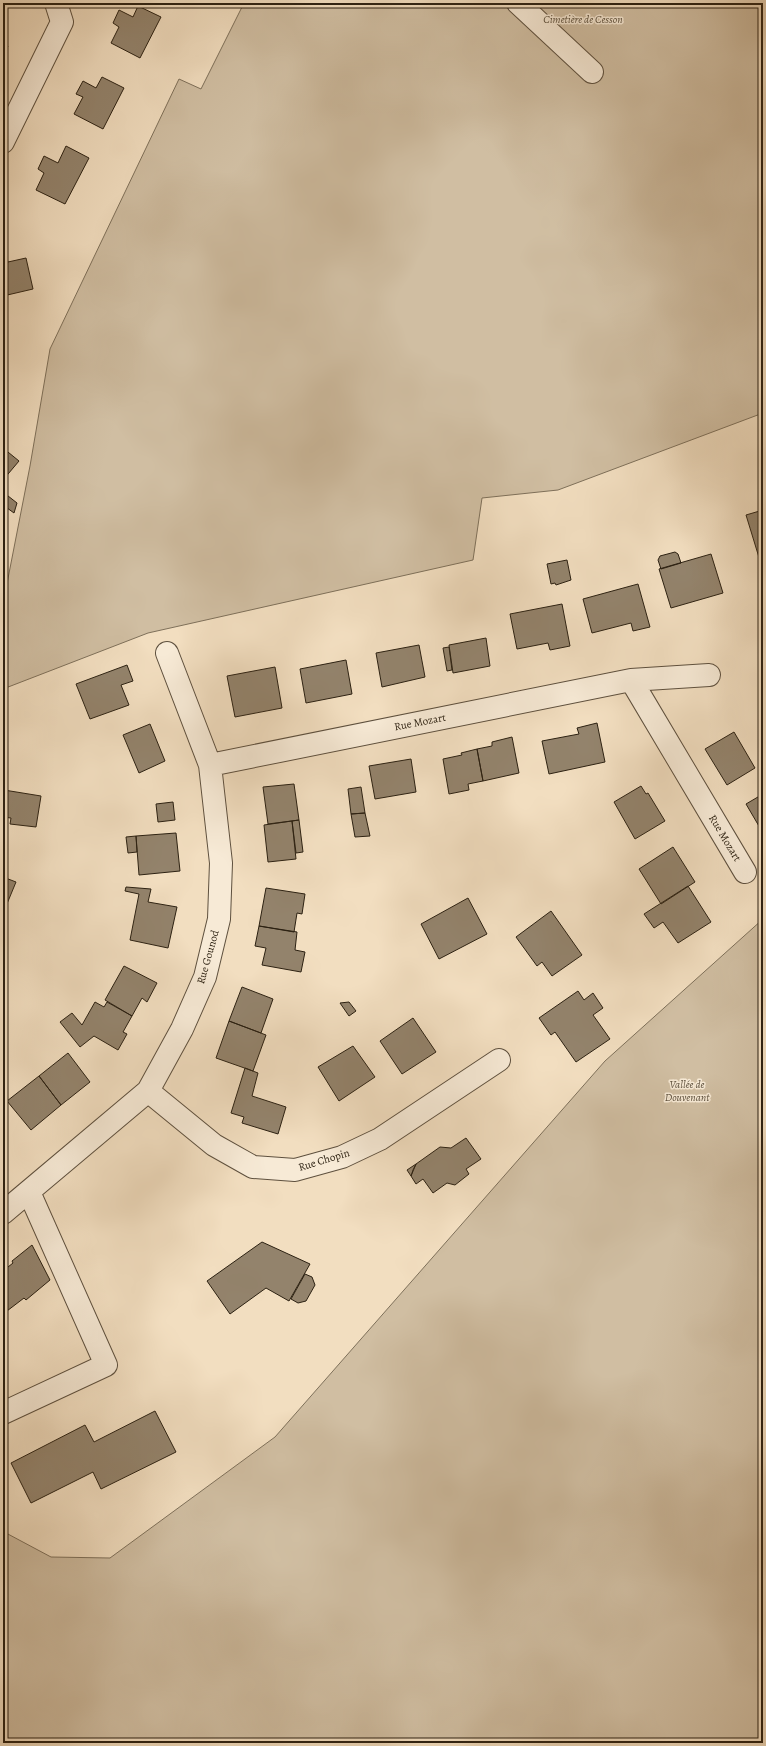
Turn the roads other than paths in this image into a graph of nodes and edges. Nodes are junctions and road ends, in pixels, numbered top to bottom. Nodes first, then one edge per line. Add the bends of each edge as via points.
1 (56, 3) edge
2 (518, 3) edge
3 (592, 72) dead end
4 (3, 142) edge
5 (167, 653) dead end
6 (709, 675) dead end
7 (631, 680) junction
8 (210, 765) junction
9 (746, 872) dead end
10 (499, 1060) dead end
11 (148, 1091) junction
12 (29, 1192) junction
13 (3, 1213) edge
14 (3, 1413) edge

1 - 4 street via 62,22
2 - 3 street
5 - 8 street, Rue Gounod
6 - 7 street, Rue Mozart
7 - 8 street, Rue Mozart
7 - 9 street, Rue Mozart
8 - 11 street, Rue Gounod via 221,863 219,919 205,977 182,1029
10 - 11 street, Rue Chopin via 380,1139 342,1157 296,1170 253,1167 214,1145
11 - 12 street, Rue Gounod
12 - 13 street, Rue Gounod
12 - 14 street via 106,1365

